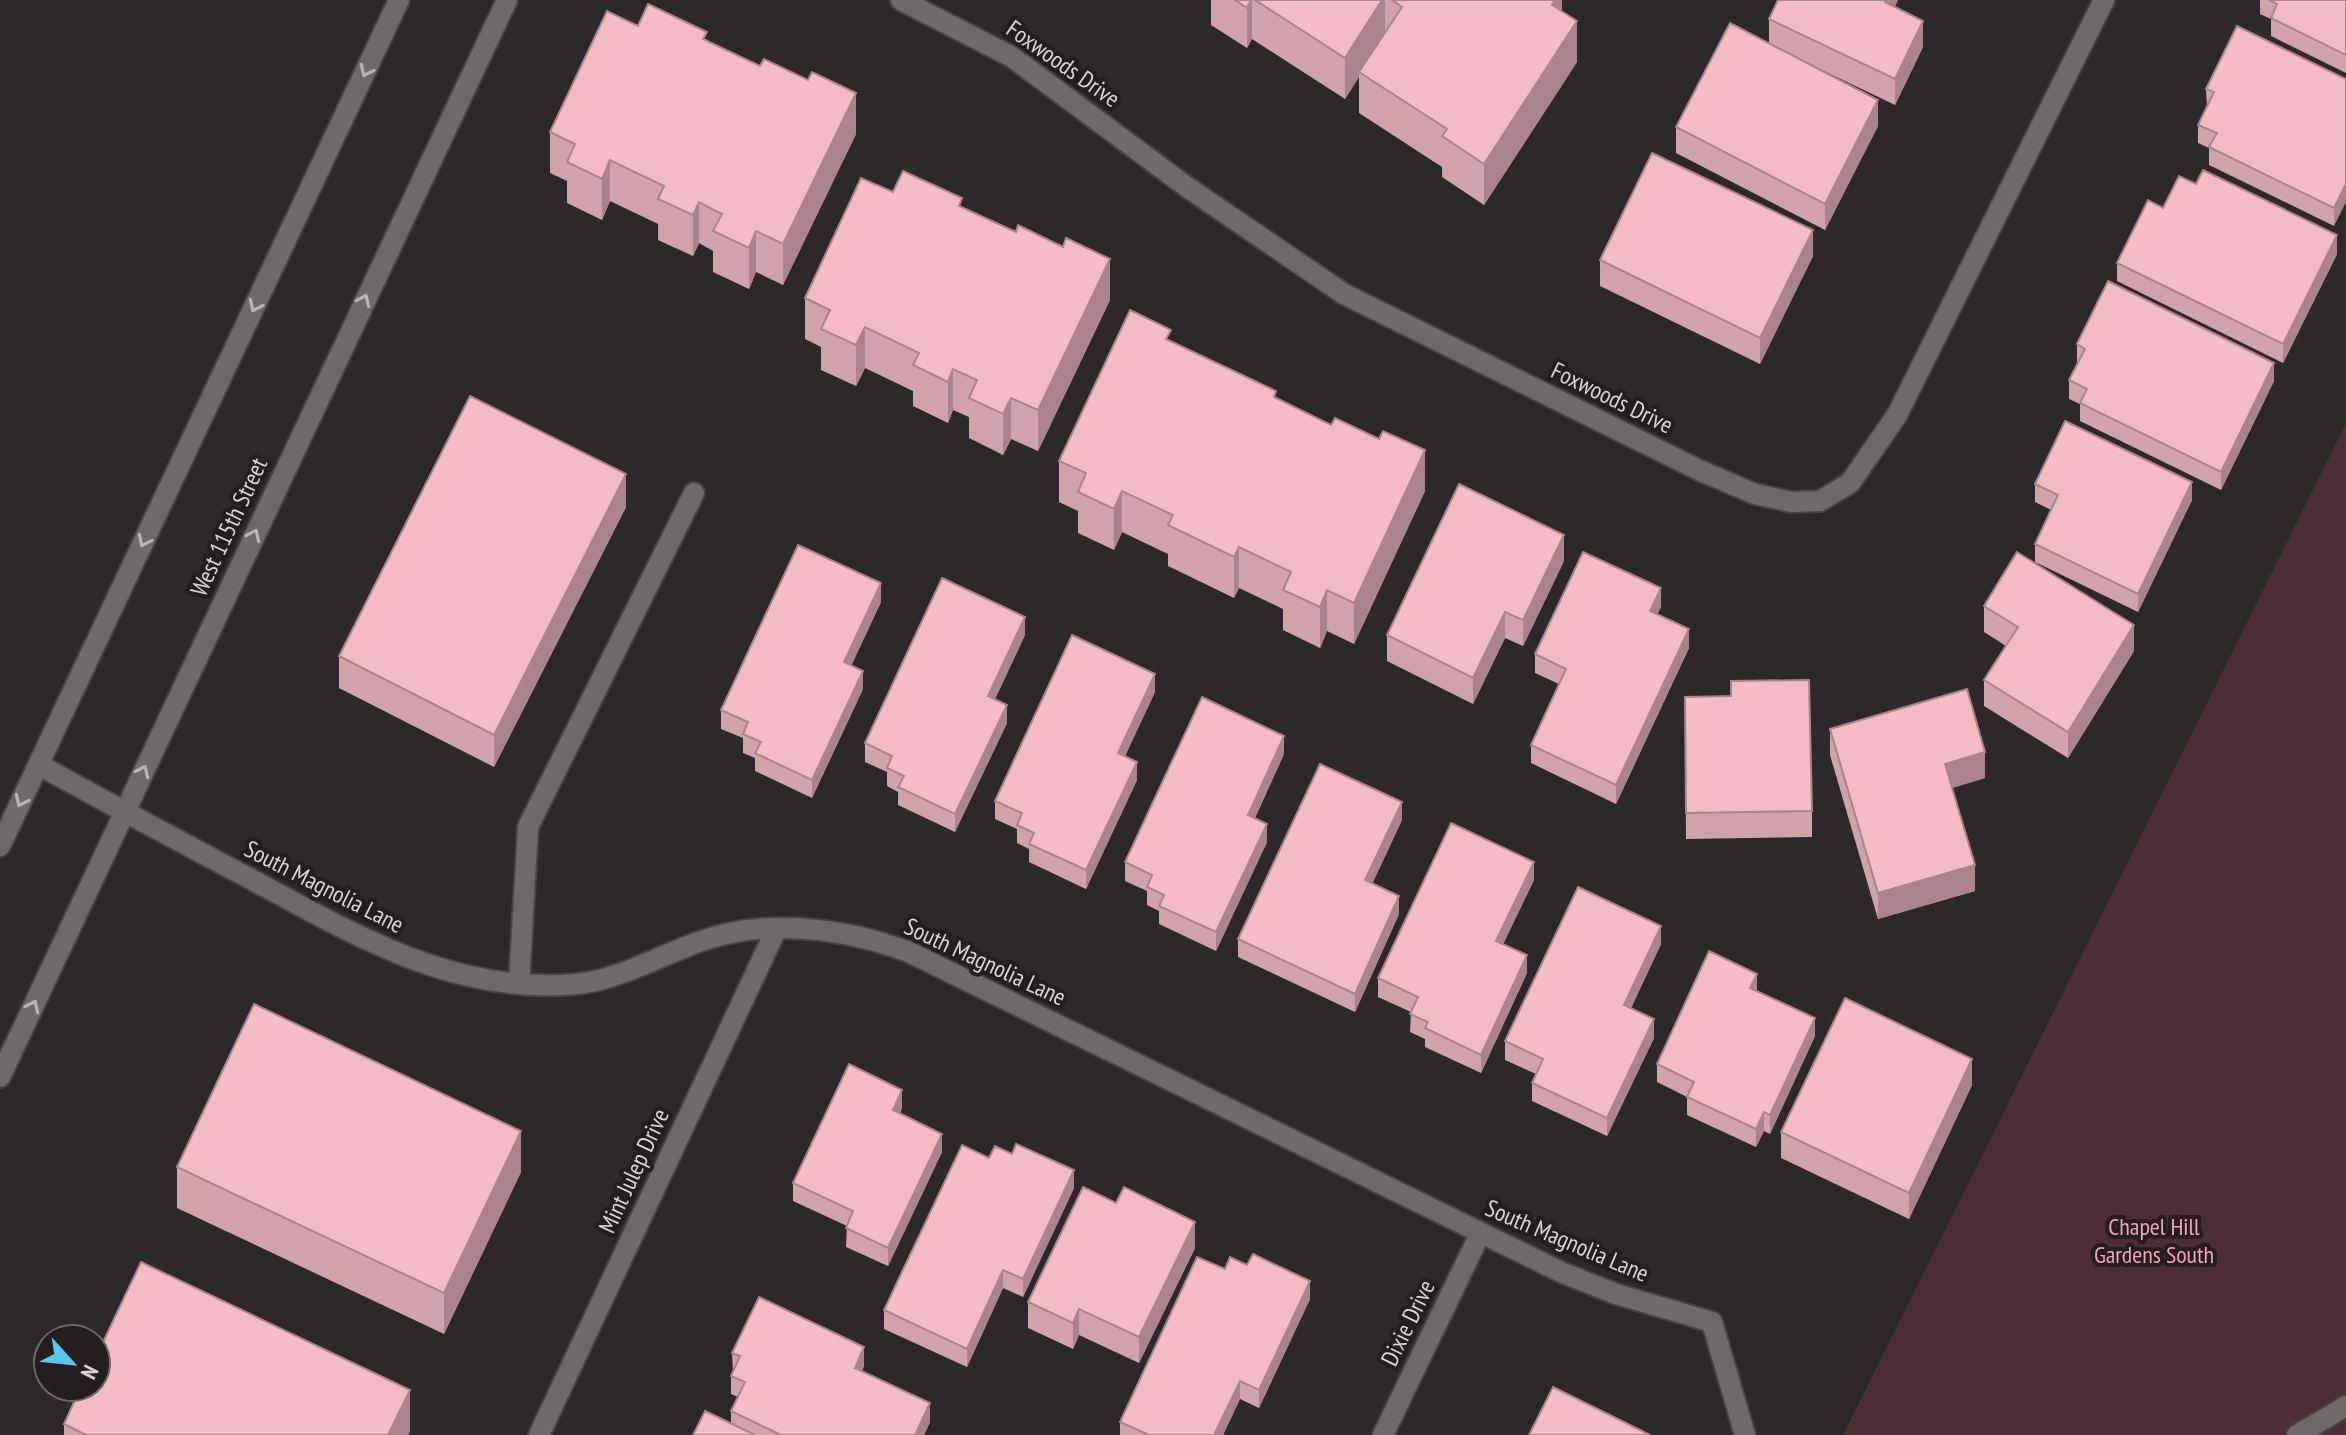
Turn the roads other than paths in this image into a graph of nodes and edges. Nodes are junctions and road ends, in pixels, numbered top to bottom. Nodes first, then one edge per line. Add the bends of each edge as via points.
1 (399, 0) edge
2 (507, 0) edge
3 (901, 0) edge
4 (2104, 0) edge
5 (694, 493) dead end
6 (39, 765) junction
7 (124, 811) junction
8 (0, 846) edge
9 (776, 930) junction
10 (519, 984) junction
11 (0, 1077) edge
12 (1480, 1234) junction
13 (2346, 1406) edge
14 (539, 1435) edge
15 (1383, 1435) edge
16 (1745, 1435) edge
17 (2297, 1435) edge

1 -> 6 street
7 -> 2 street, West 115th Street
3 - 4 street, Foxwoods Drive via 1012,57 1187,187 1344,294 1701,471 1755,494 1791,502 1820,501 1850,483 1897,415
5 - 10 street via 528,827
6 - 7 street, South Magnolia Lane
6 -> 8 street
7 - 10 street, South Magnolia Lane via 386,951 449,971
11 -> 7 street, West 115th Street
9 - 10 street, South Magnolia Lane via 699,941 635,969 577,984
9 - 12 street, South Magnolia Lane via 837,931 909,952
9 - 14 street, Mint Julep Drive
12 - 15 street, Dixie Drive
12 - 16 street, South Magnolia Lane via 1616,1294 1712,1322
13 - 17 street

